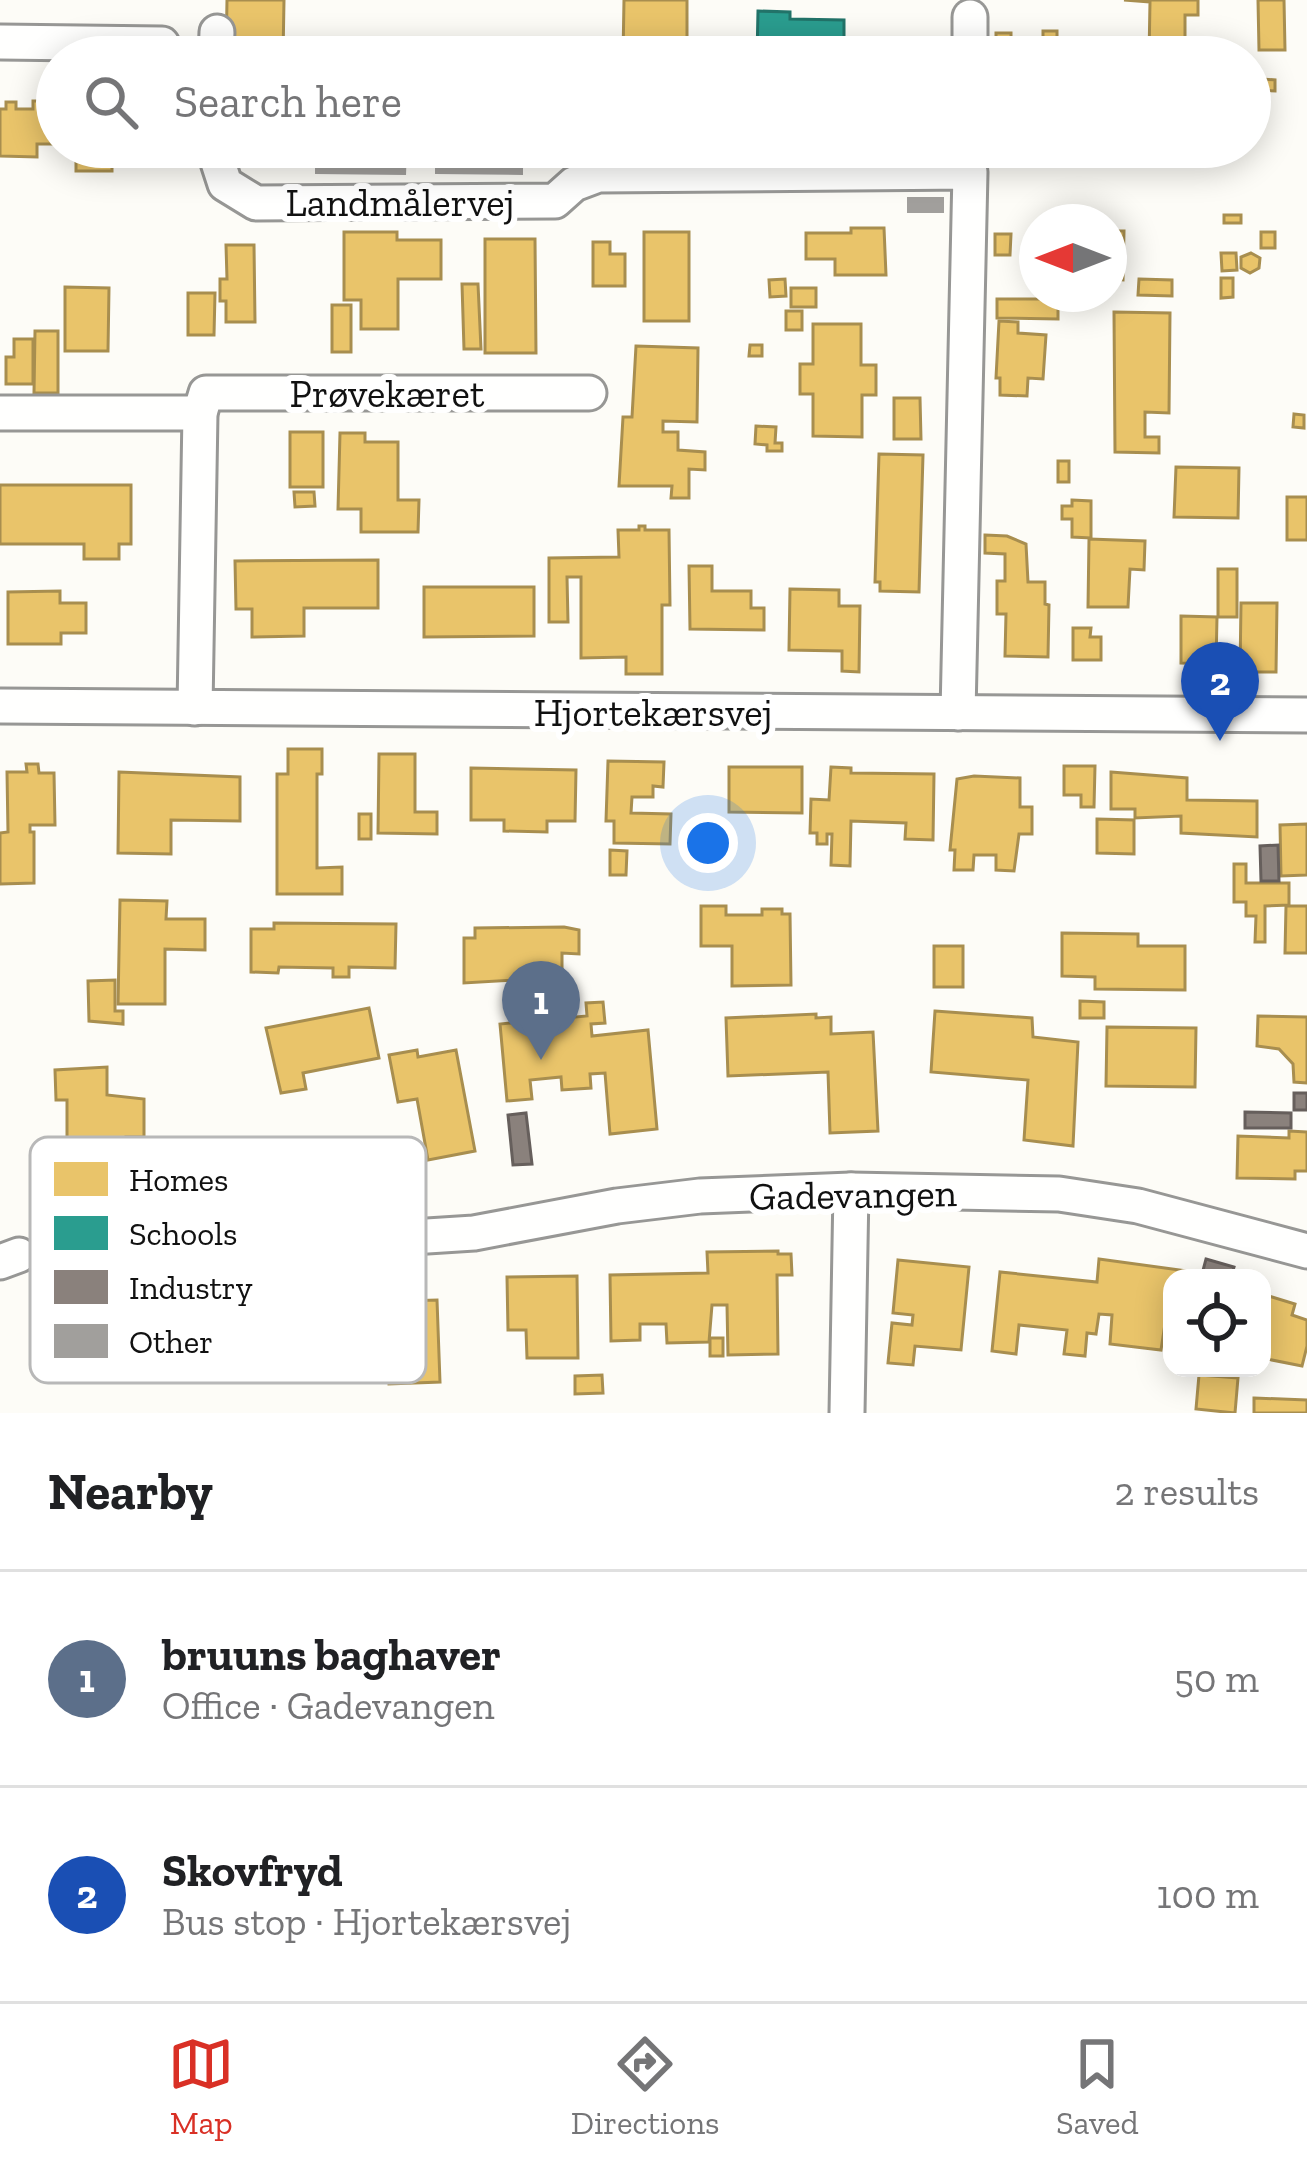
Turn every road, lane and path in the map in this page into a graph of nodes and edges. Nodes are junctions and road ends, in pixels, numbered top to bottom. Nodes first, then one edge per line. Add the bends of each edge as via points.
1 (970, 17) dead end
2 (970, 36) edge
3 (0, 42) edge
4 (36, 42) edge
5 (220, 168) edge
6 (761, 168) edge
7 (970, 168) edge
8 (589, 393) dead end
9 (0, 413) edge
10 (200, 413) junction
11 (0, 706) edge
12 (195, 708) junction
13 (958, 713) junction
14 (1307, 715) edge
15 (851, 1190) junction
16 (426, 1236) edge
17 (1307, 1251) edge
18 (848, 1413) edge

1 - 2 street
3 - 4 street
5 - 6 street, Landmålervej via 225,184 256,203 555,201 598,175
7 - 13 street, Landmålervej
8 - 10 street, Prøvekæret via 206,393
9 - 10 street, Prøvekæret
10 - 12 street
11 - 12 street, Hjortekærsvej
12 - 13 street, Hjortekærsvej
13 - 14 street, Hjortekærsvej
15 - 16 street, Gadevangen via 700,1196
15 - 17 street, Gadevangen via 1077,1197
15 - 18 street

